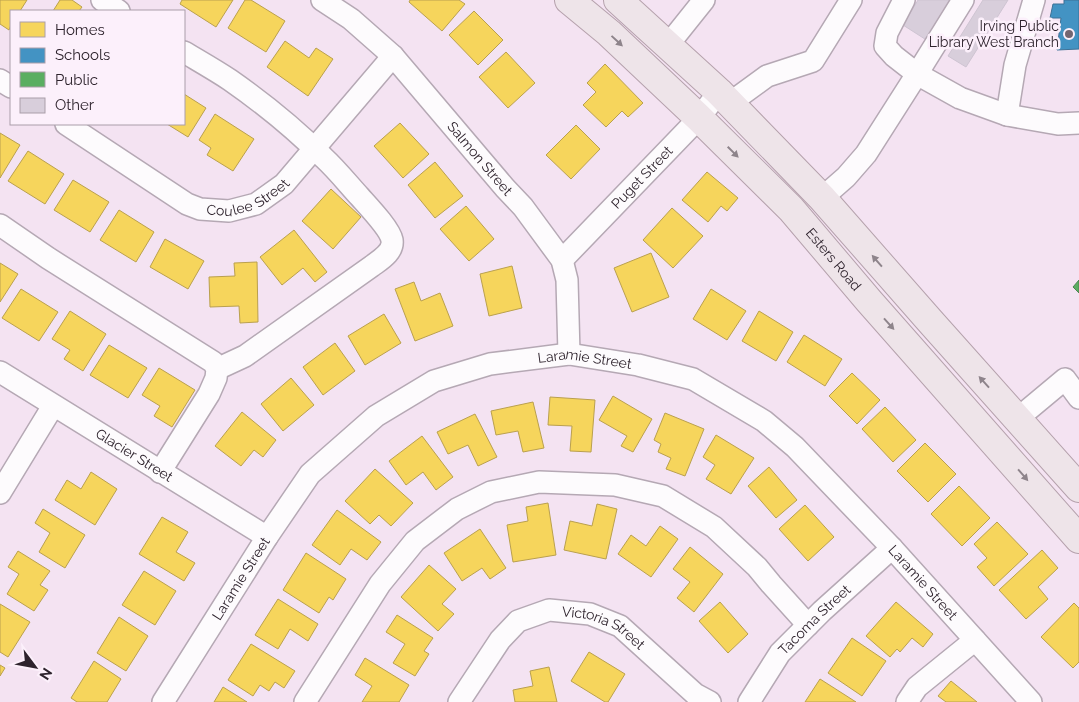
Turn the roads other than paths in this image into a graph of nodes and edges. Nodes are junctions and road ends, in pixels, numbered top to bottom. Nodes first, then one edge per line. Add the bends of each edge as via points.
1 (102, 0) edge
2 (322, 0) edge
3 (569, 0) edge
4 (618, 0) edge
5 (704, 0) edge
6 (851, 0) edge
7 (904, 0) edge
8 (964, 0) edge
9 (1034, 0) edge
10 (117, 10) edge
11 (668, 45) junction
12 (185, 53) edge
13 (393, 56) junction
14 (917, 74) junction
15 (724, 98) junction
16 (1007, 115) junction
17 (699, 118) junction
18 (1079, 123) edge
19 (68, 125) edge
20 (314, 148) junction
21 (822, 198) junction
22 (0, 225) edge
23 (562, 260) junction
24 (569, 354) junction
25 (217, 370) junction
26 (0, 372) edge
27 (1079, 398) edge
28 (54, 406) junction
29 (1017, 419) junction
30 (991, 439) junction
31 (160, 472) junction
32 (1079, 488) edge
33 (0, 493) edge
34 (267, 537) junction
35 (1079, 539) edge
36 (892, 548) junction
37 (808, 625) junction
38 (975, 640) junction
39 (162, 702) edge
40 (305, 702) edge
41 (459, 702) edge
42 (710, 702) edge
43 (750, 702) edge
44 (907, 702) edge
45 (1031, 702) edge

1 - 10 street
2 - 13 street, Salmon Street via 351,19
3 -> 17 main road, Esters Road
4 - 11 main road
5 - 11 street
6 - 15 street, Puget Street via 813,61 767,76
7 - 14 street via 885,41 894,56
8 - 14 street
9 - 16 street via 1014,65
11 - 15 main road
12 - 20 street via 229,79
13 - 20 street, Coulee Street
13 - 23 street, Salmon Street via 523,207
14 - 16 street via 960,98
14 - 21 street via 866,154
15 - 17 street, Puget Street
15 - 21 main road
16 - 18 street via 1058,124
17 - 23 street, Puget Street
17 -> 30 main road, Esters Road via 791,209
19 - 20 street, Coulee Street via 200,209 229,210 256,204 284,184
20 - 25 street via 376,214 392,238 391,248 384,258 304,315 245,356
29 -> 21 main road
22 - 25 street via 213,362
23 - 24 street, Salmon Street via 567,280
24 - 34 street, Laramie Street via 490,364 434,382 376,416 310,474
24 - 36 street, Laramie Street via 638,365 693,379 764,421 795,447
25 - 31 street via 209,394
26 - 28 street, Glacier Street
27 - 29 street via 1065,379
28 - 31 street, Glacier Street
28 - 33 street
29 - 30 main road
29 - 32 main road
30 -> 35 main road, Esters Road
31 - 34 street, Glacier Street
34 - 39 street, Laramie Street
36 - 37 street, Tacoma Street
36 - 38 street, Laramie Street
37 - 40 street via 757,567 714,527 662,496 615,485 539,482 491,492 457,509 415,541 380,584
37 - 43 street, Tacoma Street via 780,653
38 - 44 street via 917,687
38 - 45 street, Laramie Street
41 - 42 street, Victoria Street via 500,640 518,621 549,610 590,614 620,626 696,694

